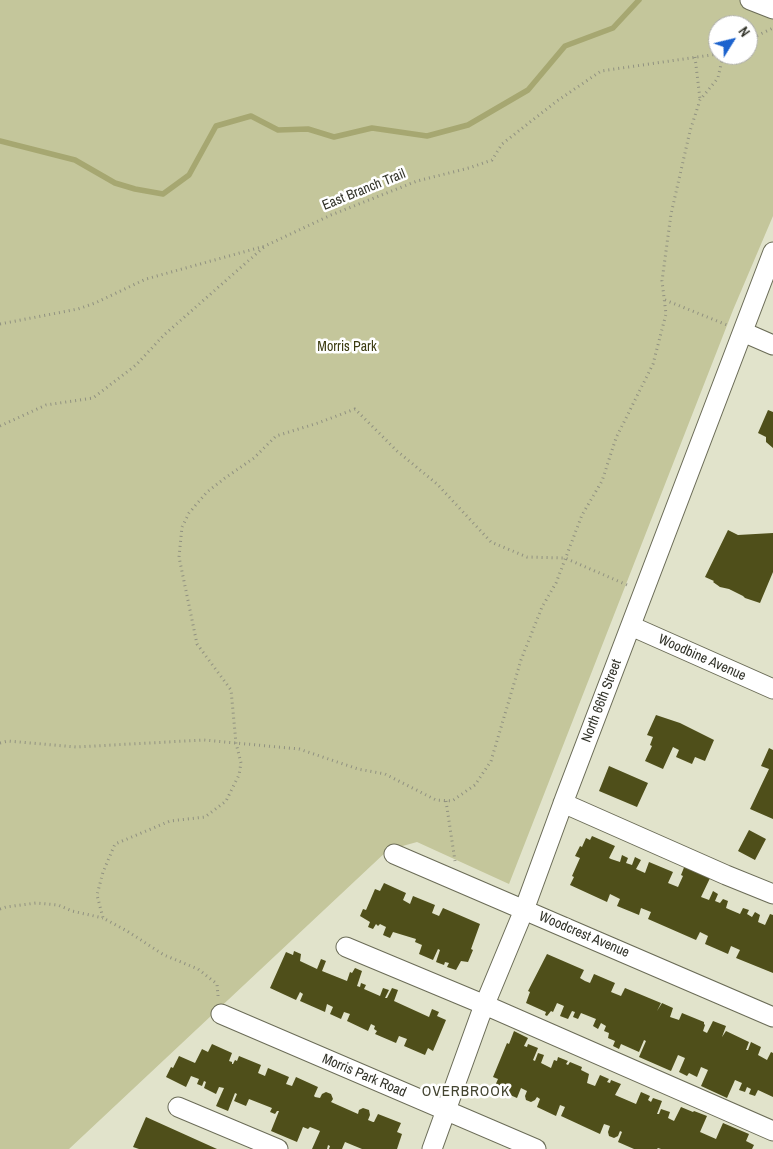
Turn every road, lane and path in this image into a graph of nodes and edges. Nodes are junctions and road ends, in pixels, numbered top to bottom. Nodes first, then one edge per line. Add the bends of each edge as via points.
1 (750, 0) edge
2 (773, 9) edge
3 (773, 28) edge
4 (758, 35) edge
5 (708, 55) edge
6 (695, 57) junction
7 (721, 65) edge
8 (700, 100) junction
9 (265, 246) junction
10 (773, 252) edge
11 (664, 300) junction
12 (0, 324) edge
13 (743, 332) junction
14 (773, 345) edge
15 (0, 426) edge
16 (566, 558) junction
17 (644, 593) junction
18 (631, 626) junction
19 (773, 689) edge
20 (0, 743) edge
21 (236, 743) junction
22 (446, 800) junction
23 (563, 803) junction
24 (394, 854) dead end
25 (458, 882) junction
26 (773, 894) edge
27 (0, 909) edge
28 (524, 910) junction
29 (103, 918) junction
30 (346, 947) dead end
31 (485, 1004) junction
32 (221, 1014) joint
33 (773, 1017) edge
34 (178, 1107) dead end
35 (447, 1111) junction
36 (773, 1130) edge
37 (278, 1149) edge
38 (432, 1149) edge
39 (536, 1149) edge

1 - 2 street
3 - 4 path
5 - 6 path, East Branch Trail
6 - 8 path
6 - 9 path, East Branch Trail via 601,71 502,144 492,160 417,181 331,215
7 - 8 path via 718,78
8 - 11 path via 671,214 662,281
9 - 12 path, East Branch Trail via 146,279 78,309
9 - 15 path via 164,335 136,365 93,398 46,405
10 - 13 street, North 66th Street
11 - 13 path
11 - 16 path via 666,314 653,364 616,438 602,481 582,515
13 - 14 street
13 - 17 street, North 66th Street
16 - 17 path
16 - 21 path via 527,557 491,542 437,484 355,409 276,436 254,458 207,492 182,527 179,557 197,644 231,690
16 - 22 path via 542,607 522,660 491,762 475,785 452,801
17 - 18 street, North 66th Street
18 - 19 street, Woodbine Avenue
18 - 23 street, North 66th Street
20 - 21 path via 76,747 204,740
21 - 22 path via 299,748 358,770 385,774 436,800
21 - 29 path via 241,763 226,801 205,817 170,821 115,844 97,895
22 - 25 path
23 - 26 street
23 - 28 street, North 66th Street
24 - 25 street, Woodcrest Avenue
25 - 28 street, Woodcrest Avenue
27 - 29 path via 36,903 58,905
28 - 31 street, North 66th Street
28 - 33 street, Woodcrest Avenue
29 - 32 path via 164,955 198,969 217,984
30 - 31 street
31 - 35 street, North 66th Street
31 - 36 street
32 - 35 street, Morris Park Road
34 - 37 street
35 - 38 street, North 66th Street
35 - 39 street, Morris Park Road

